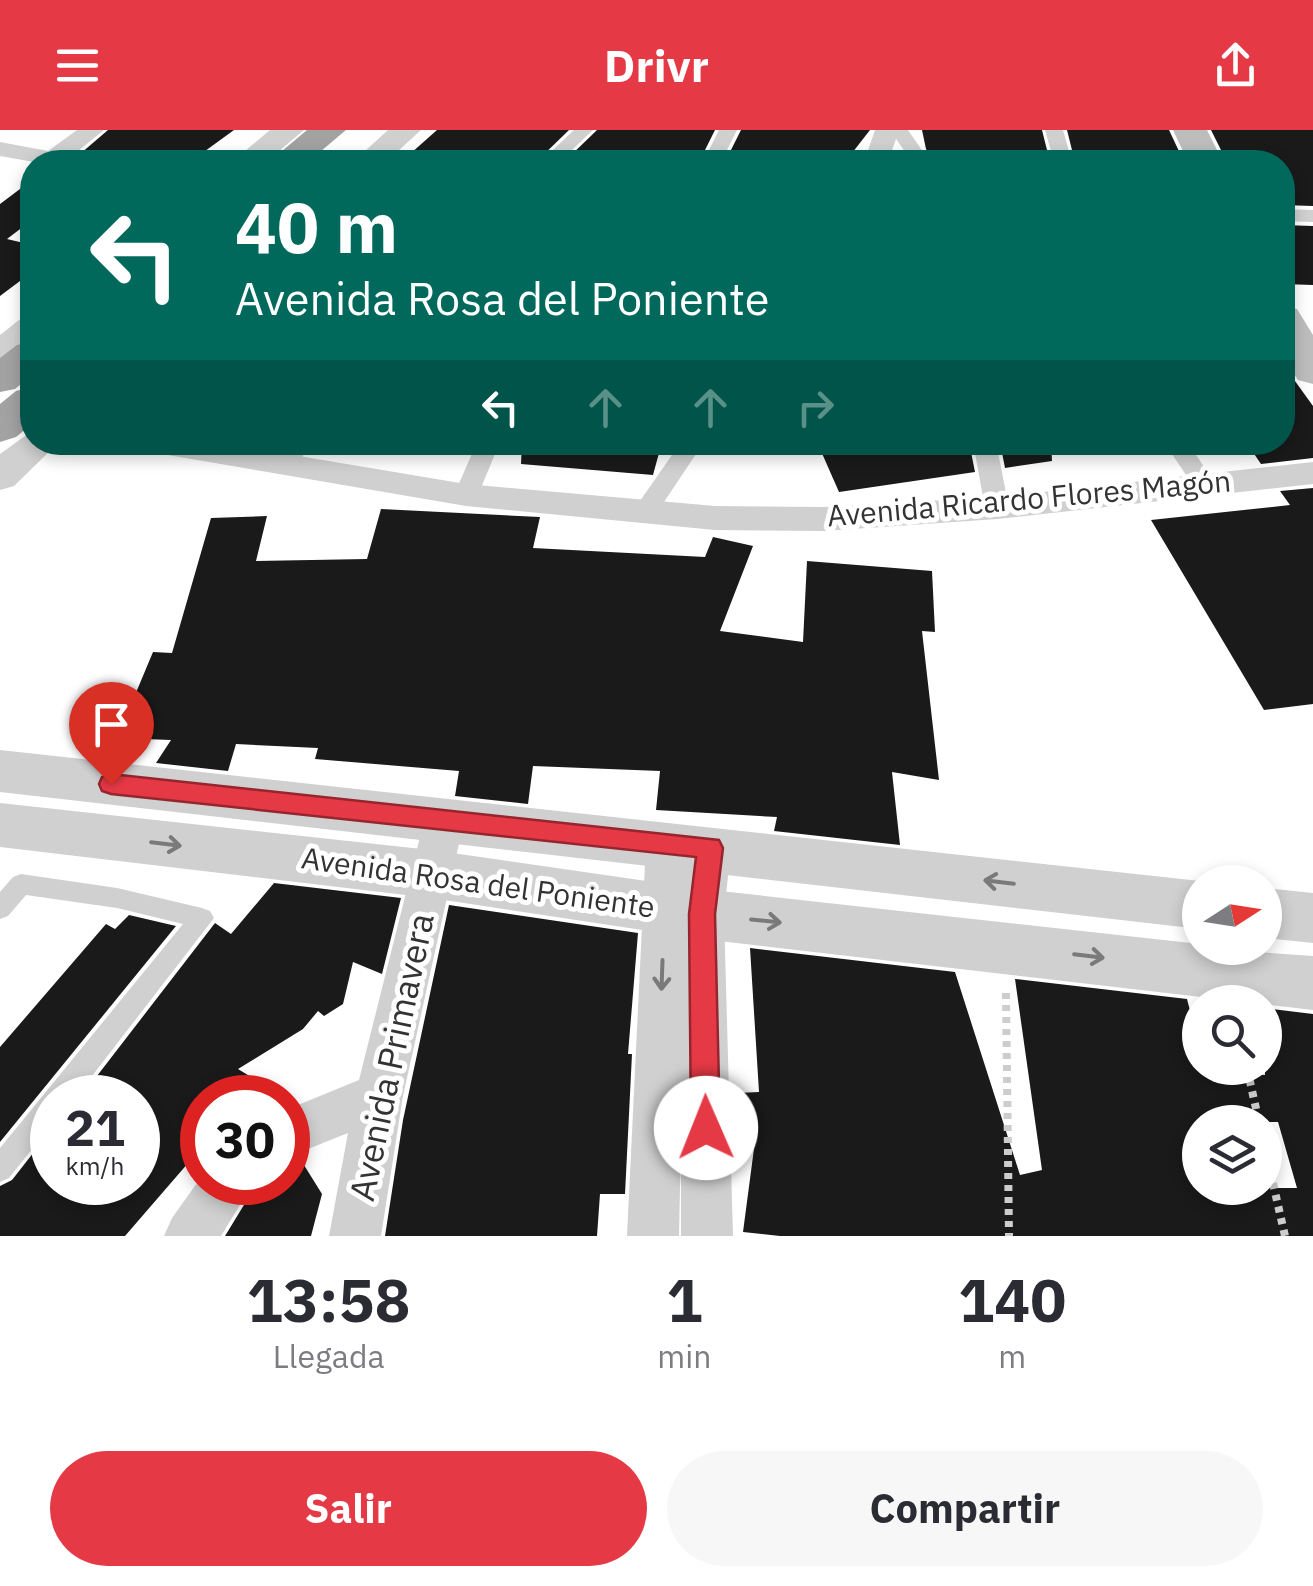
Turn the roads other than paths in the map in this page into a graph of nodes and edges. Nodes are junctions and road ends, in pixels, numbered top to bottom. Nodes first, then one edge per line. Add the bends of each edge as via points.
1 (92, 130) edge
2 (289, 130) edge
3 (328, 130) edge
4 (369, 130) edge
5 (406, 130) edge
6 (584, 130) edge
7 (73, 150) edge
8 (263, 150) edge
9 (302, 150) edge
10 (343, 150) edge
11 (382, 150) edge
12 (562, 150) edge
13 (20, 337) edge
14 (1295, 340) edge
15 (0, 353) edge
16 (20, 363) edge
17 (1313, 371) edge
18 (0, 379) edge
19 (20, 411) edge
20 (0, 427) edge
21 (24, 455) edge
22 (298, 455) edge
23 (483, 455) edge
24 (684, 455) edge
25 (987, 455) edge
26 (1184, 455) edge
27 (1313, 472) edge
28 (0, 476) edge
29 (1204, 484) junction
30 (466, 495) junction
31 (998, 508) junction
32 (645, 511) junction
33 (0, 772) edge
34 (444, 821) junction
35 (0, 825) edge
36 (689, 846) junction
37 (432, 874) junction
38 (11, 882) edge
39 (1182, 903) edge
40 (0, 909) edge
41 (683, 911) junction
42 (1282, 914) edge
43 (1313, 918) edge
44 (1313, 983) edge
45 (76, 1075) edge
46 (379, 1096) junction
47 (310, 1124) edge
48 (30, 1132) edge
49 (0, 1169) edge
50 (213, 1205) edge
51 (190, 1236) edge
52 (355, 1236) edge
53 (653, 1236) edge
54 (707, 1236) edge

1 - 7 street
2 - 8 street
3 - 9 highway
4 - 10 highway
5 - 11 street
6 - 12 street
13 - 15 street
14 - 17 main road
16 - 18 highway
19 - 20 highway
21 - 28 street
22 - 30 street, Avenida Ricardo Flores Magón
23 - 30 street
24 - 32 street
25 - 31 street
26 - 29 street
27 - 29 street, Avenida Ricardo Flores Magón
29 - 31 street, Avenida Ricardo Flores Magón
30 - 32 street, Avenida Ricardo Flores Magón
31 - 32 street, Avenida Ricardo Flores Magón via 824,519
33 - 34 street, Avenida Rosa del Poniente
34 - 36 street, Avenida Rosa del Poniente
34 - 37 street, Avenida Primavera
35 -> 37 street, Avenida Rosa del Poniente
39 -> 36 street, Avenida Rosa del Poniente
36 - 41 street
37 - 41 street, Avenida Rosa del Poniente
37 - 46 street, Avenida Primavera
38 - 40 lane
38 - 45 lane via 202,918
41 -> 44 street, Avenida Rosa del Poniente
41 -> 53 street
41 - 54 street
42 - 43 street
46 - 47 street
46 - 52 street, Avenida Primavera
48 - 49 lane
50 - 51 street

